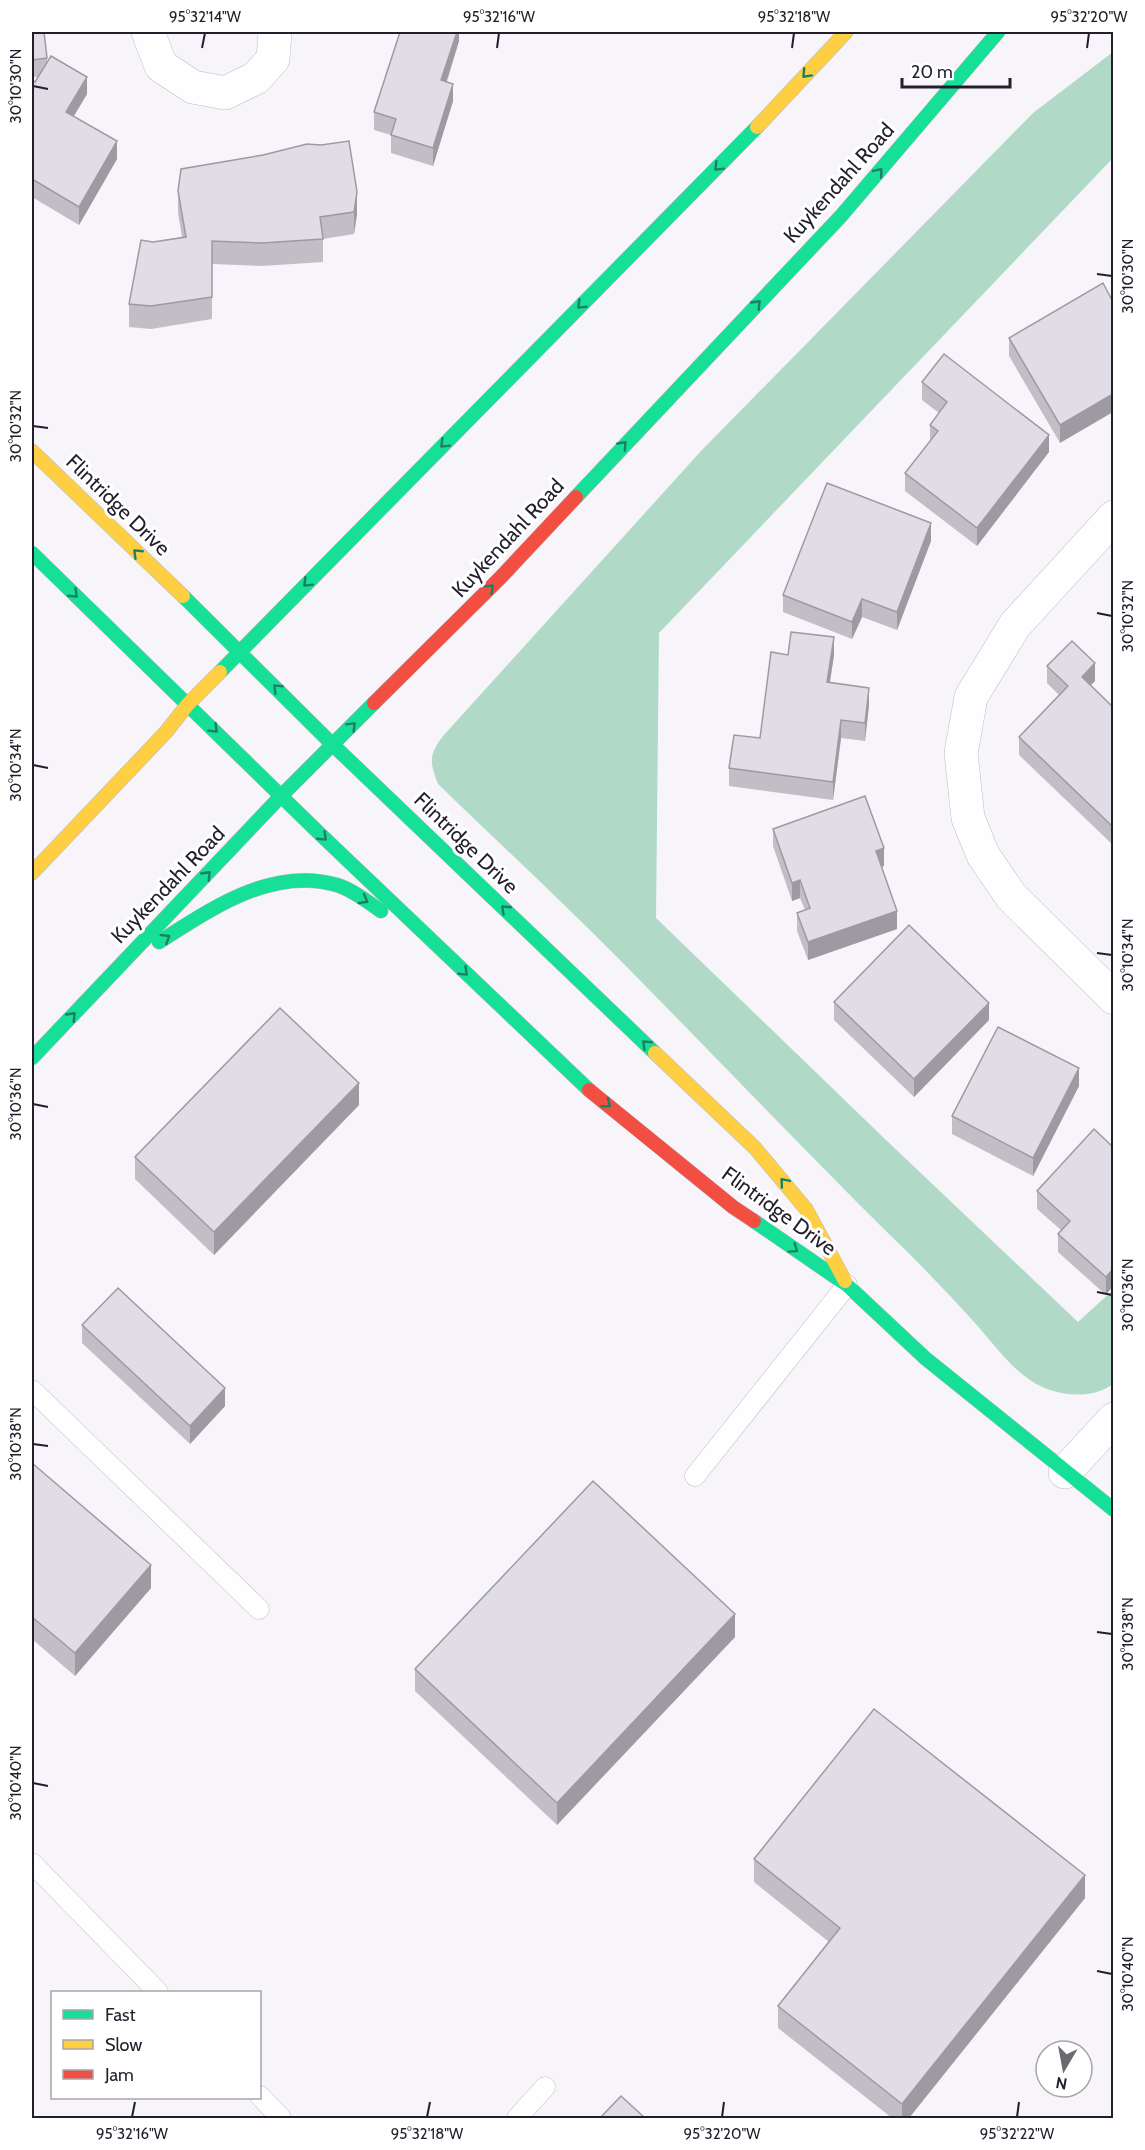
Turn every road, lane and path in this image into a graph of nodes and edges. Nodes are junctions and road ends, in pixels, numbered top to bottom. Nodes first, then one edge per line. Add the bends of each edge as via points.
1 (148, 32) edge
2 (275, 32) edge
3 (846, 32) edge
4 (998, 32) edge
5 (32, 451) edge
6 (1113, 517) edge
7 (32, 553) edge
8 (240, 651) junction
9 (188, 704) junction
10 (333, 745) junction
11 (281, 796) junction
12 (32, 873) edge
13 (429, 939) junction
14 (117, 969) junction
15 (1113, 998) edge
16 (32, 1058) edge
17 (847, 1285) junction
18 (32, 1390) edge
19 (1113, 1419) edge
20 (1065, 1472) junction
21 (695, 1476) dead end
22 (1113, 1510) edge
23 (259, 1609) dead end
24 (32, 1863) edge
25 (157, 1991) edge
26 (545, 2087) dead end
27 (261, 2097) edge
28 (281, 2118) edge
29 (517, 2118) edge

1 - 2 street via 161,66 193,87 225,93 256,78 273,59
3 -> 8 street
10 -> 4 street, Kuykendahl Road via 501,577 841,216
8 -> 5 street, Flintridge Drive
6 - 15 street via 1015,625 971,697 961,753 968,818 983,855 1011,896
7 -> 9 street, Flintridge Drive
8 - 9 street
10 -> 8 street, Flintridge Drive
9 -> 11 street, Flintridge Drive
9 - 12 street
10 - 11 street, Kuykendahl Road
17 -> 10 street, Flintridge Drive via 806,1209 755,1148
11 -> 13 street, Flintridge Drive
14 -> 11 street, Kuykendahl Road
14 -> 13 street via 193,921 257,887 303,879 339,885
13 -> 17 street, Flintridge Drive via 582,1084 733,1207
16 -> 14 street, Kuykendahl Road
17 - 20 street, Flintridge Drive via 925,1359
17 - 21 lane
18 - 23 lane
19 - 20 street
20 - 22 street, Flintridge Drive
24 - 25 lane
26 - 29 lane
27 - 28 lane

